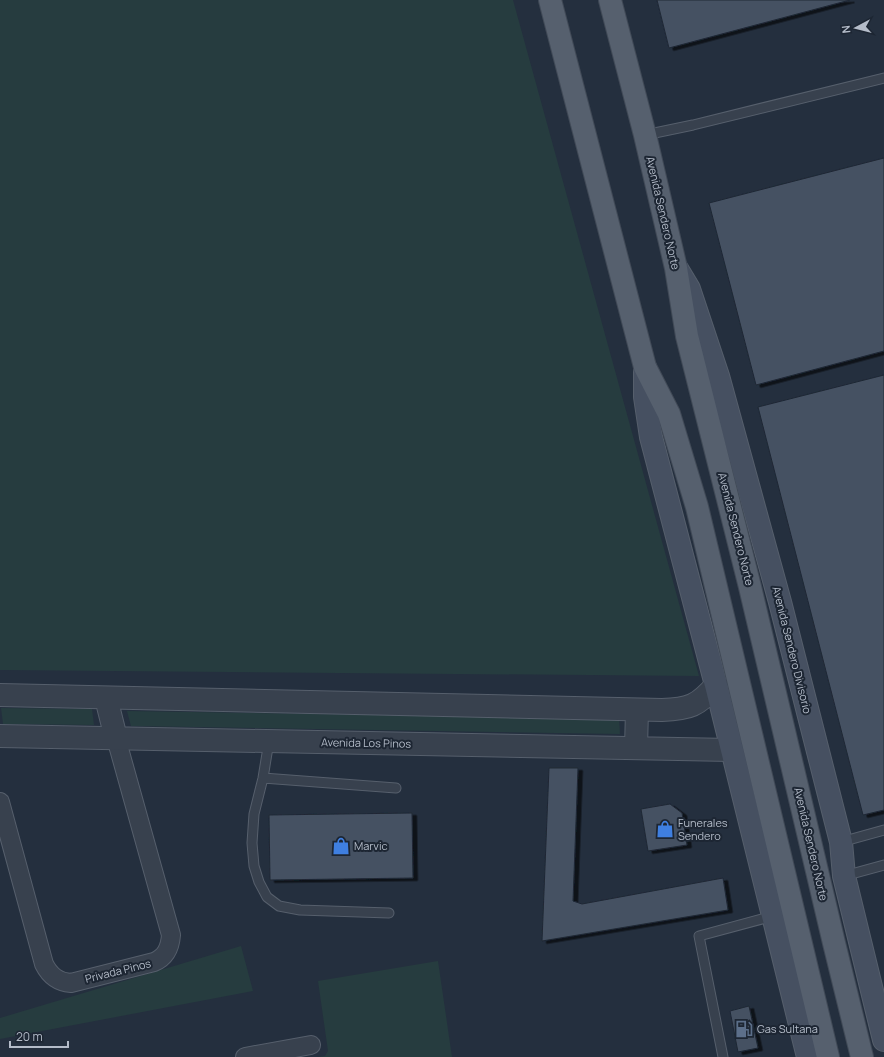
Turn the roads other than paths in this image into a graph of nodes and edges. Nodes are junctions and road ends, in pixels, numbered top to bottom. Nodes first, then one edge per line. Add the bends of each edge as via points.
1 (550, 0) edge
2 (610, 0) edge
3 (884, 78) edge
4 (645, 135) junction
5 (676, 268) junction
6 (645, 366) junction
7 (716, 685) junction
8 (0, 695) edge
9 (106, 698) junction
10 (637, 710) junction
11 (0, 736) edge
12 (116, 738) junction
13 (269, 741) junction
14 (636, 748) junction
15 (731, 750) junction
16 (263, 778) junction
17 (396, 788) dead end
18 (0, 802) edge
19 (884, 830) edge
20 (841, 842) junction
21 (884, 865) edge
22 (844, 876) junction
23 (389, 912) dead end
24 (773, 916) junction
25 (884, 1040) edge
26 (311, 1045) dead end
27 (288, 1053) edge
28 (245, 1057) edge
29 (723, 1057) edge
30 (808, 1057) edge
31 (828, 1057) edge
32 (862, 1057) edge

1 - 6 main road
2 - 4 main road, Avenida Sendero Norte
3 - 4 lane
4 - 5 main road, Avenida Sendero Norte
5 - 20 main road, Avenida Sendero Divisorio via 689,289 718,376 780,602
5 - 32 main road, Avenida Sendero Norte via 687,336 750,587
6 - 7 main road via 645,397 651,438
6 - 31 main road via 669,414 697,507
7 - 10 street via 704,699 687,708
7 - 15 main road
8 - 9 street
9 - 10 street
9 - 12 street
10 - 14 street
11 - 12 street, Avenida Los Pinos
12 - 13 street, Avenida Los Pinos
12 - 18 street, Privada Pinos via 171,935 168,950 160,960 71,983 60,981 51,975 44,964
13 - 14 street, Avenida Los Pinos
13 - 16 lane
14 - 15 street, Avenida Los Pinos
15 - 24 main road
16 - 17 lane
16 - 23 lane via 254,814 252,843 254,866 267,897 279,906 300,910
19 - 20 lane
20 - 22 main road, Avenida Sendero Divisorio
21 - 22 lane
22 - 25 main road, Avenida Sendero Divisorio
24 - 29 lane via 699,936
24 - 30 main road
26 - 27 street
27 - 28 street

